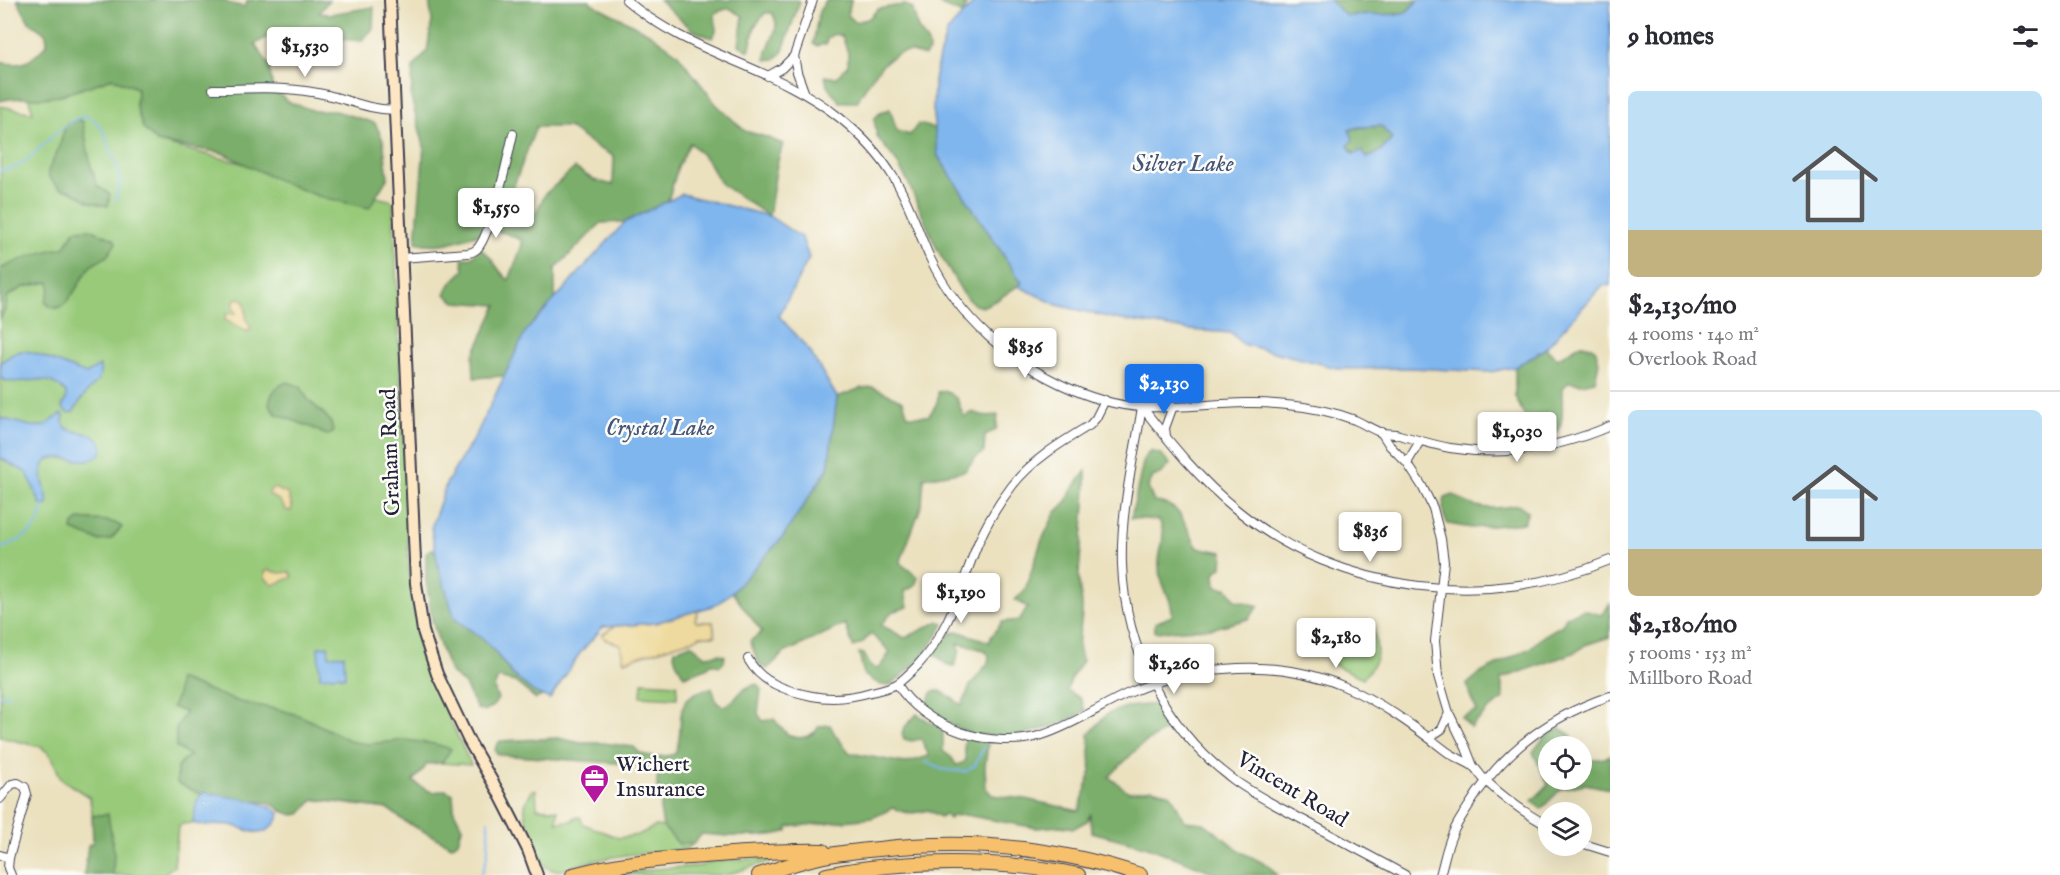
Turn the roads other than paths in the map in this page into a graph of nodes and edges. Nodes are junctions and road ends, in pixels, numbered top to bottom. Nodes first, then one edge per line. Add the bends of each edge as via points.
1 (390, 0) edge
2 (626, 0) edge
3 (813, 0) edge
4 (794, 56) junction
5 (768, 76) junction
6 (213, 89) dead end
7 (805, 94) junction
8 (395, 110) junction
9 (513, 134) dead end
10 (401, 258) junction
11 (1105, 400) junction
12 (1173, 406) junction
13 (1142, 407) junction
14 (1610, 426) edge
15 (1381, 432) junction
16 (1166, 438) junction
17 (1420, 441) junction
18 (1407, 463) junction
19 (1610, 560) edge
20 (1440, 588) junction
21 (748, 659) dead end
22 (897, 684) junction
23 (1152, 684) junction
24 (1610, 696) edge
25 (1449, 713) junction
26 (1430, 737) junction
27 (1473, 766) junction
28 (1485, 781) junction
29 (0, 799) edge
30 (1538, 819) edge
31 (1592, 846) edge
32 (858, 851) junction
33 (1610, 852) edge
34 (0, 855) edge
35 (9, 858) junction
36 (10, 875) edge
37 (537, 875) edge
38 (573, 875) edge
39 (759, 875) edge
40 (828, 875) edge
41 (1078, 875) edge
42 (1140, 875) edge
43 (1405, 875) edge
44 (1440, 875) edge

1 - 8 main road, Graham Road
2 - 5 street via 683,39
3 - 4 street
4 - 5 street
4 - 7 street
5 - 7 street
6 - 8 street via 304,90 367,108
7 - 11 street via 853,129 884,164 908,204 937,272 980,328 1011,356 1041,374
8 - 10 main road, Graham Road
9 - 10 street via 505,174 477,249
10 - 37 main road, Graham Road via 416,573 423,631 436,674 528,850
11 - 13 street
11 - 22 street via 1090,425 1040,458 1012,486 986,526 941,636
12 - 13 street
12 - 15 street via 1287,405 1340,415
12 - 16 street via 1165,428
13 - 16 street
13 - 23 street, Vincent Road via 1124,519 1122,565 1129,618
14 - 17 street via 1566,442 1513,450 1465,450
15 - 17 street
15 - 18 street
16 - 20 street via 1200,477 1238,511 1298,549 1371,577
17 - 18 street
18 - 20 street via 1427,495 1439,527 1444,562
19 - 20 street via 1537,582 1483,589
20 - 25 street via 1436,664
21 - 22 street via 753,669 774,684 822,698 854,697
22 - 23 street via 915,705 944,725 971,734 1016,740 1052,731
23 - 26 street via 1222,669 1263,667 1302,672 1365,695
23 - 43 street, Vincent Road via 1180,726 1235,781
24 - 28 street via 1568,713 1537,732
25 - 26 street via 1442,729
25 - 27 street
26 - 27 street via 1451,755
27 - 28 street
28 - 30 street
28 - 44 street via 1452,835
29 - 35 street via 12,784 25,787 27,794
31 - 33 street
32 - 38 highway via 786,850 657,859
32 - 39 highway
32 - 42 highway via 923,845 1016,847
34 - 35 street
35 - 36 street
40 - 41 highway via 883,867 957,864 1016,866

